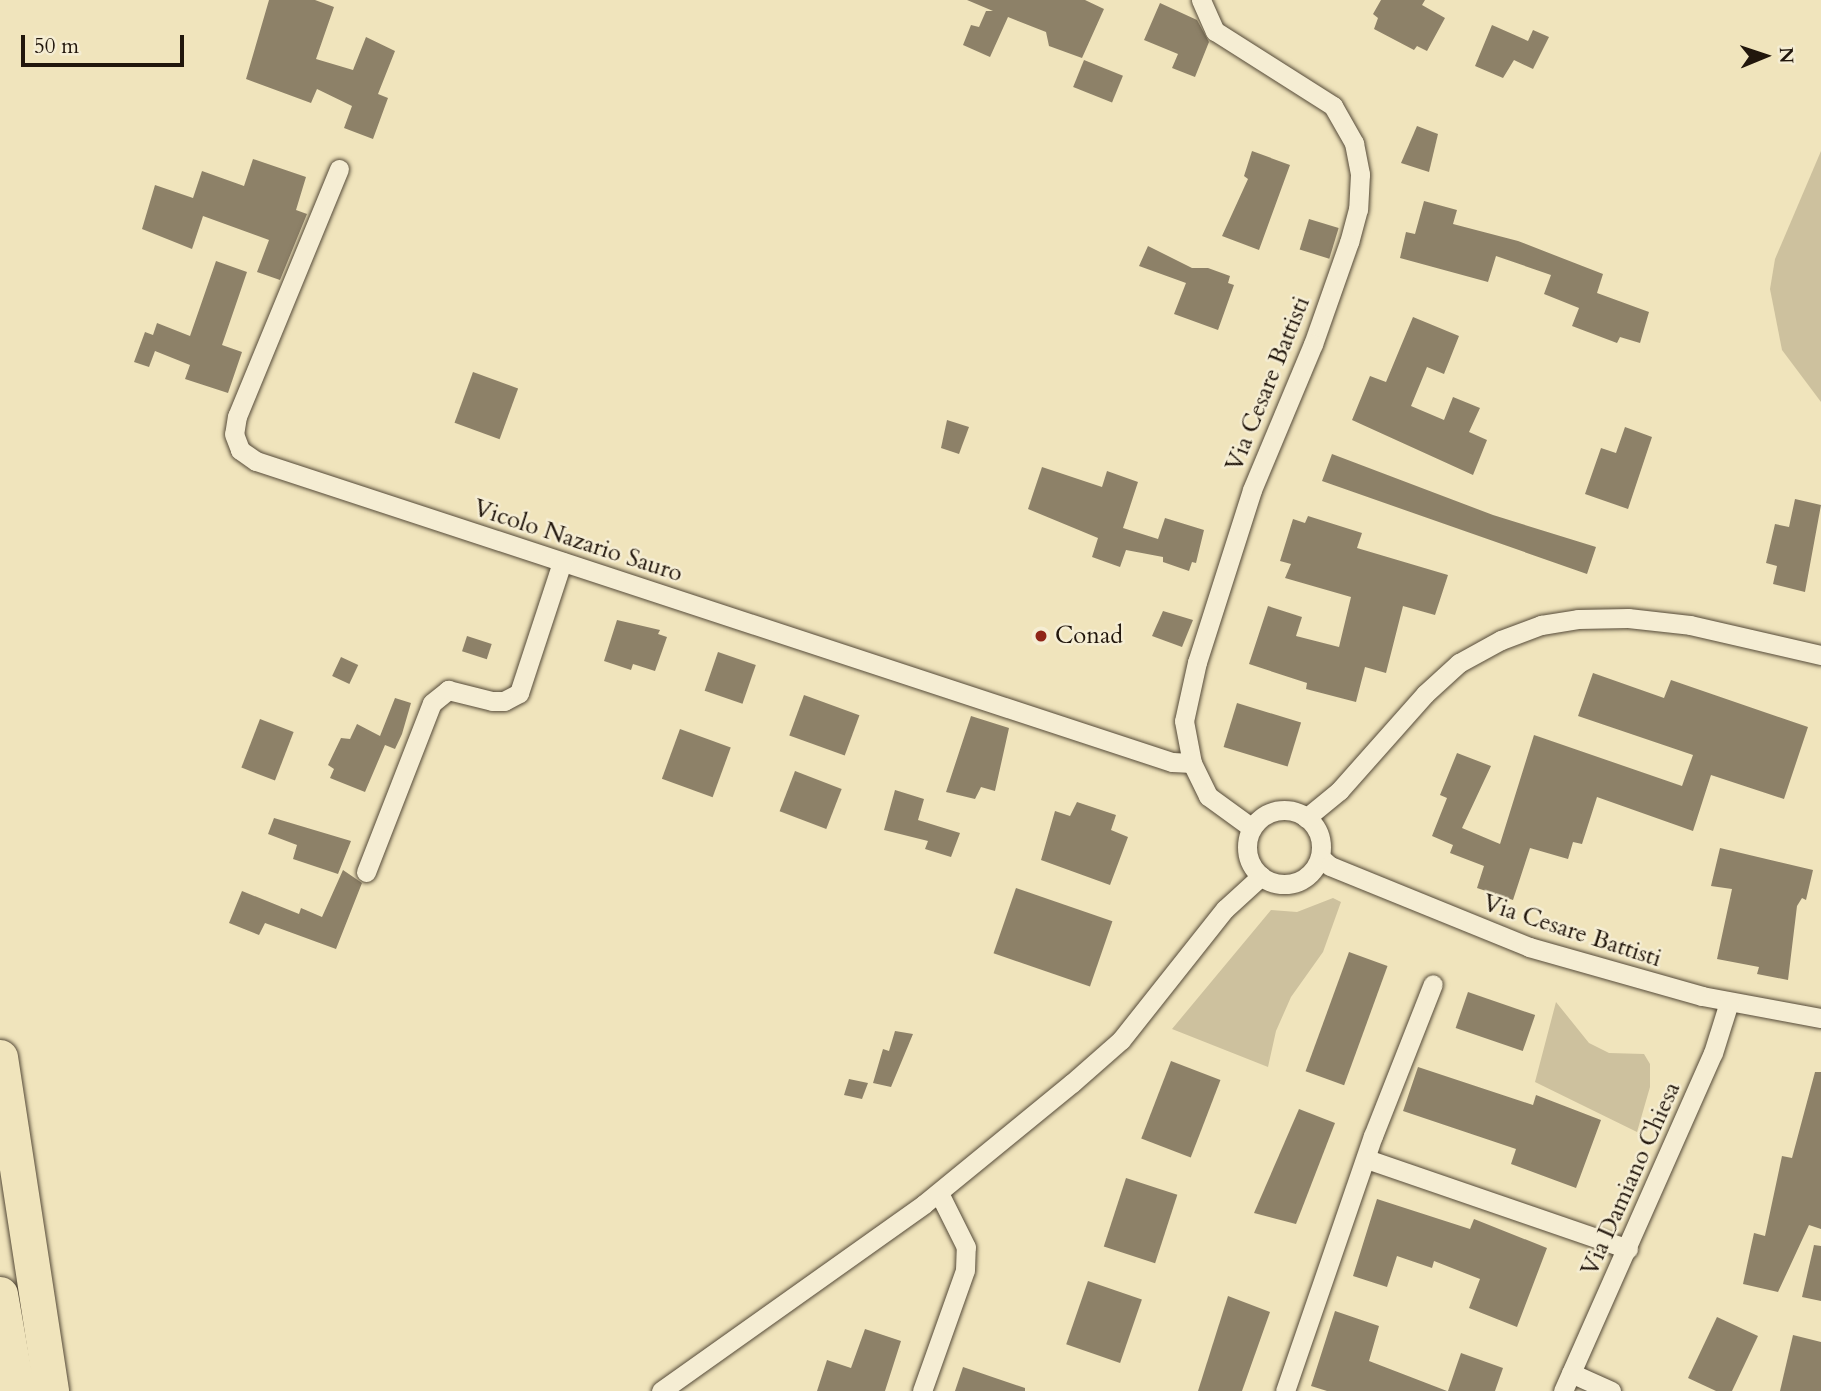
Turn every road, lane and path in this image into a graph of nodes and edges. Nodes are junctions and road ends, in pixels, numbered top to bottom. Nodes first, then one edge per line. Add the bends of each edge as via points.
1 (1201, 0) edge
2 (339, 169) dead end
3 (562, 562) junction
4 (1821, 655) edge
5 (1192, 763) junction
6 (1306, 818) junction
7 (1252, 828) junction
8 (1320, 857) junction
9 (366, 872) dead end
10 (1262, 876) junction
11 (1433, 984) dead end
12 (1729, 1002) junction
13 (1821, 1018) edge
14 (0, 1057) edge
15 (1367, 1159) junction
16 (939, 1193) junction
17 (1628, 1249) junction
18 (0, 1294) edge
19 (1571, 1373) junction
20 (17, 1391) edge
21 (51, 1391) edge
22 (661, 1391) edge
23 (922, 1391) edge
24 (1285, 1391) edge
25 (1563, 1391) edge
26 (1611, 1391) edge

1 - 5 street, Via Cesare Battisti via 1215,31 1333,106 1354,143 1360,174 1358,209 1349,242 1313,344 1252,490 1197,662 1184,721
2 - 3 street, Vicolo Nazario Sauro via 237,416 234,434 240,450 256,461
3 - 5 street, Vicolo Nazario Sauro via 1172,762
3 - 9 street via 519,693 492,701 448,690 432,703
4 - 6 street via 1690,625 1628,618 1541,625 1459,663 1425,694 1339,791
5 - 7 street, Via Cesare Battisti via 1208,796
6 - 7 street via 1283,810 1260,819
6 - 8 street via 1319,835
7 - 10 street via 1247,849
8 - 10 street via 1315,868 1296,882 1272,882
8 - 12 street, Via Cesare Battisti via 1330,866 1529,947
10 - 16 street via 1225,909 1121,1040
11 - 15 street
12 - 13 street, Via Cesare Battisti
12 - 17 street, Via Damiano Chiesa via 1713,1053
14 - 21 highway
15 - 17 street
15 - 24 street
16 - 22 street
16 - 23 street via 966,1247 965,1270
17 - 19 street, Via Damiano Chiesa
18 - 20 highway
19 - 25 street, Via Damiano Chiesa
19 - 26 street

